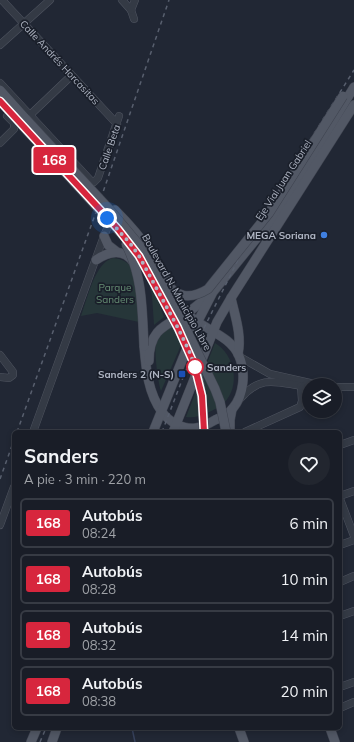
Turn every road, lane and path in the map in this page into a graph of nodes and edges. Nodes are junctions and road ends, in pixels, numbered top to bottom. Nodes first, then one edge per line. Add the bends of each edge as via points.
1 (2, 0) edge
2 (50, 0) edge
3 (122, 0) edge
4 (135, 0) edge
5 (131, 10) junction
6 (134, 19) dead end
7 (24, 24) junction
8 (0, 45) edge
9 (71, 76) junction
10 (0, 83) edge
11 (354, 83) edge
12 (354, 87) edge
13 (0, 90) edge
14 (0, 101) edge
15 (354, 105) edge
16 (0, 108) edge
17 (119, 116) dead end
18 (22, 119) junction
19 (117, 124) junction
20 (0, 143) edge
21 (115, 210) joint
22 (118, 229) junction
23 (104, 236) junction
24 (140, 244) junction
25 (117, 252) junction
26 (96, 260) junction
27 (214, 292) junction
28 (231, 298) junction
29 (178, 299) junction
30 (202, 301) junction
31 (187, 313) junction
32 (198, 321) junction
33 (213, 331) junction
34 (0, 355) edge
35 (239, 355) junction
36 (149, 356) junction
37 (0, 376) edge
38 (302, 381) edge
39 (301, 386) joint
40 (342, 386) edge
41 (354, 387) edge
42 (153, 394) junction
43 (235, 406) junction
44 (161, 412) junction
45 (175, 428) edge
46 (35, 430) edge
47 (154, 430) edge
48 (187, 430) edge
49 (204, 430) edge
50 (226, 430) edge
51 (230, 430) edge
52 (250, 430) edge
53 (354, 440) edge
54 (342, 444) edge
55 (354, 491) edge
56 (12, 492) edge
57 (342, 497) edge
58 (342, 503) edge
59 (0, 525) edge
60 (354, 536) edge
61 (354, 540) edge
62 (342, 544) edge
63 (354, 576) edge
64 (342, 581) edge
65 (354, 611) edge
66 (342, 615) edge
67 (354, 682) edge
68 (342, 686) edge
69 (354, 702) edge
70 (342, 707) edge
71 (35, 730) edge
72 (56, 730) edge
73 (240, 730) edge
74 (331, 730) edge
75 (31, 742) edge
76 (52, 742) edge
77 (244, 742) edge
78 (335, 742) edge

1 - 7 street, Calle Andrés Horcasitas
2 - 7 street
3 - 5 street
4 - 5 street
5 - 6 street
7 - 8 street
7 - 9 street, Calle Andrés Horcasitas
9 - 18 street
9 - 19 street, Calle Andrés Horcasitas
10 - 18 street
11 - 24 main road, bridge via 343,96 269,213 208,289 191,296 176,292 165,281
12 - 27 main road, Eje Vial Juan Gabriel via 278,212
13 - 18 main road, Boulevard N. Municipio Libre
14 - 18 main road, Boulevard N. Municipio Libre
15 - 28 main road, Eje Vial Juan Gabriel
16 - 18 street
17 - 19 street, Calle Beta
18 - 19 street, Calle Beta via 94,182 98,178
18 - 20 street
18 - 22 main road, Boulevard N. Municipio Libre, bridge
18 - 24 main road, Boulevard N. Municipio Libre, bridge
21 - 23 street
21 - 29 main road via 147,247
22 - 42 main road, bridge via 132,256 140,282 144,346 149,387
22 - 49 main road, Boulevard N. Municipio Libre, bridge via 139,256 190,353 202,396
23 - 25 main road via 108,245
23 - 26 street
24 - 50 main road, Boulevard N. Municipio Libre, bridge via 210,377 220,402
25 - 26 main road via 106,254
25 - 36 main road via 131,258 141,276
26 - 46 street
27 - 30 main road
27 - 32 main road, Eje Vial Juan Gabriel
28 - 33 main road, Eje Vial Juan Gabriel
28 - 35 main road via 240,334
29 - 30 main road
29 - 31 main road
30 - 31 main road
31 - 32 main road
31 - 36 main road via 160,329 151,344
32 - 33 main road
32 - 44 main road, Eje Vial Juan Gabriel
33 - 35 main road via 225,339
33 - 45 main road, Eje Vial Juan Gabriel
34 - 37 street via 13,372 12,377
35 - 38 street via 270,374
35 - 43 main road via 243,381
36 - 42 main road
39 - 43 street via 263,382 251,388
39 - 52 street via 300,407
40 - 41 street
42 - 44 main road
43 - 48 main road via 202,426
43 - 51 main road via 230,420
44 - 45 main road
44 - 47 main road, Eje Vial Juan Gabriel
45 - 48 main road
53 - 54 street
55 - 57 street
56 - 59 street
58 - 60 street
61 - 62 street
63 - 64 street
65 - 66 street
67 - 68 street
69 - 70 street
71 - 75 main road
72 - 76 main road
73 - 77 main road
74 - 78 main road

